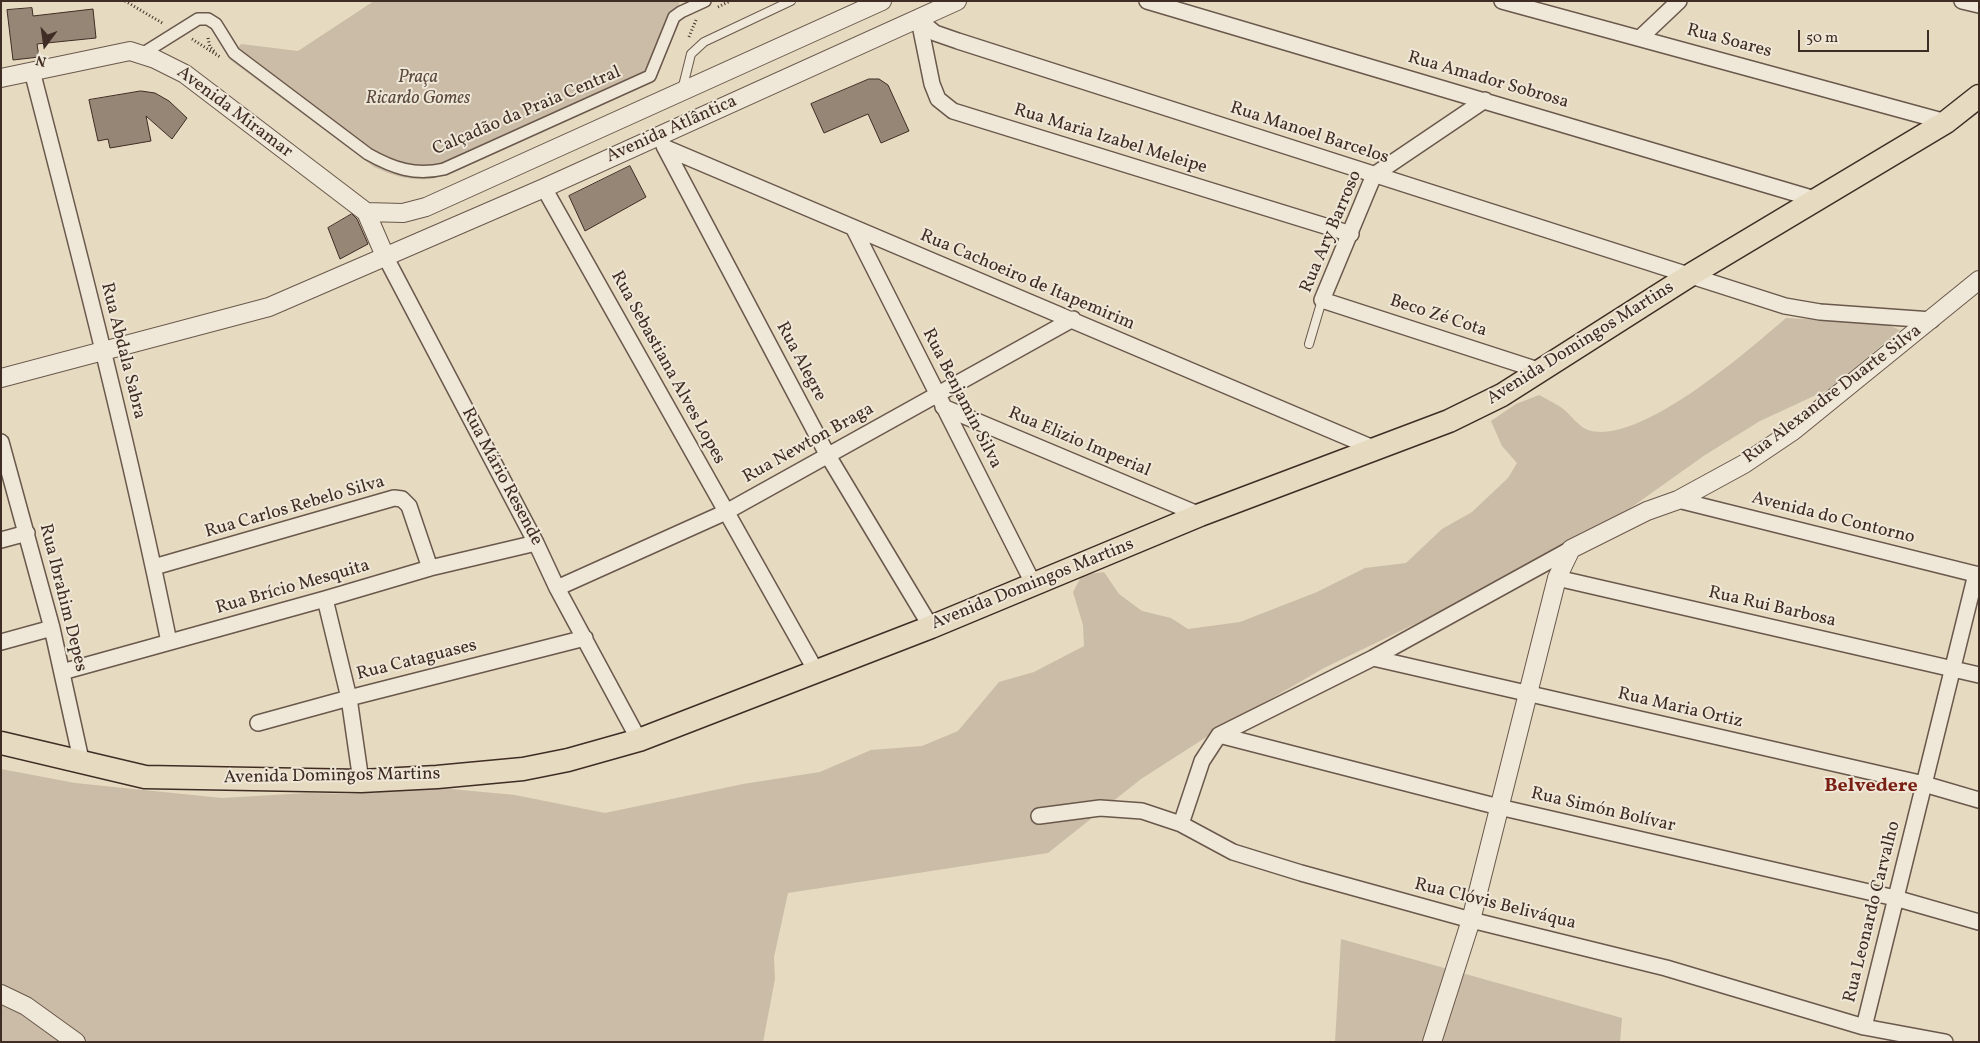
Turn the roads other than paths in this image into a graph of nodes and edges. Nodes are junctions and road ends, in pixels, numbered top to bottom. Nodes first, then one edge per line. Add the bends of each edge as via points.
1 (791, 1) edge
2 (882, 1) edge
3 (957, 1) edge
4 (1147, 1) edge
5 (1502, 1) edge
6 (1679, 1) edge
7 (1962, 1) edge
8 (709, 5) edge
9 (1979, 5) edge
10 (919, 20) junction
11 (1641, 37) junction
12 (142, 54) junction
13 (32, 71) junction
14 (1, 78) edge
15 (682, 91) junction
16 (1979, 96) edge
17 (1485, 100) junction
18 (1946, 122) junction
19 (662, 142) junction
20 (1374, 174) junction
21 (544, 188) junction
22 (1818, 200) junction
23 (366, 212) junction
24 (854, 229) junction
25 (1351, 234) junction
26 (385, 256) junction
27 (1692, 274) junction
28 (1979, 280) edge
29 (1322, 300) junction
30 (1073, 319) junction
31 (1932, 320) junction
32 (1310, 344) dead end
33 (104, 351) junction
34 (1542, 370) junction
35 (1, 378) edge
36 (941, 400) junction
37 (1, 442) edge
38 (1373, 448) junction
39 (828, 454) junction
40 (1678, 500) junction
41 (726, 512) junction
42 (1200, 515) junction
43 (27, 533) junction
44 (1, 540) edge
45 (536, 542) junction
46 (1571, 549) junction
47 (154, 567) junction
48 (430, 568) junction
49 (1977, 574) edge
50 (1557, 578) junction
51 (1034, 585) junction
52 (557, 588) junction
53 (325, 599) junction
54 (931, 627) junction
55 (52, 628) junction
56 (585, 638) junction
57 (1, 642) edge
58 (169, 642) junction
59 (1373, 658) junction
60 (1951, 669) junction
61 (816, 671) junction
62 (62, 672) junction
63 (1979, 676) edge
64 (1528, 693) junction
65 (349, 698) junction
66 (258, 723) dead end
67 (1219, 735) junction
68 (639, 740) junction
69 (1, 743) edge
70 (82, 764) junction
71 (361, 781) junction
72 (1924, 784) junction
73 (1979, 800) edge
74 (1499, 807) junction
75 (1039, 816) dead end
76 (1181, 824) junction
77 (1895, 898) junction
78 (1471, 920) junction
79 (1979, 922) edge
80 (1, 994) edge
81 (1864, 1027) junction
82 (76, 1042) edge
83 (1432, 1042) edge
84 (1945, 1042) edge

1 - 15 lane via 704,42 692,54
2 - 15 street, Avenida Atlântica
3 - 10 street, Avenida Atlântica
4 - 17 street, Rua Amador Sobrosa
5 - 11 street, Rua Soares
6 - 11 street
7 - 9 street
8 - 12 street, Calçadão da Praia Central via 674,17 650,76 431,172 398,169 368,154 234,53 216,24 208,19 198,19 175,31
10 - 19 street, Avenida Atlântica
10 - 20 street, Rua Manoel Barcelos via 942,36
10 - 25 street, Rua Maria Izabel Meleipe via 932,84 938,99 953,111
11 - 18 street, Rua Soares
12 - 13 street, Avenida Miramar via 113,54
12 - 23 street, Avenida Miramar via 185,74
13 - 14 street, Avenida Miramar
13 - 33 street, Rua Abdala Sabra
15 - 23 street, Avenida Atlântica via 426,207 403,213
16 - 18 main road, Avenida Domingos Martins
17 - 20 street, Rua Ary Barroso
17 - 22 street, Rua Amador Sobrosa
18 - 22 main road, Avenida Domingos Martins
19 - 21 street, Avenida Atlântica
19 - 24 street, Rua Cachoeiro de Itapemirim
19 - 39 street, Rua Alegre
20 - 25 street, Rua Ary Barroso
20 - 27 street, Rua Manoel Barcelos
21 - 26 street, Avenida Atlântica
21 - 41 street, Rua Sebastiana Alves Lopes
22 - 27 main road, Avenida Domingos Martins
23 - 26 street, Rua Mário Resende
24 - 30 street, Rua Cachoeiro de Itapemirim
24 - 36 street, Rua Benjamin Silva
25 - 29 street, Rua Ary Barroso
26 - 33 street, Avenida Atlântica via 269,307
26 - 45 street, Rua Mário Resende
27 - 31 street, Rua Manoel Barcelos via 1785,306 1820,312
27 - 34 main road, Avenida Domingos Martins
28 - 31 street, Rua Alexandre Duarte Silva
29 - 32 lane, Rua Ary Barroso
29 - 34 street, Beco Zé Cota
30 - 36 street, Rua Newton Braga
30 - 38 street, Rua Cachoeiro de Itapemirim
31 - 40 street, Rua Alexandre Duarte Silva via 1793,431 1744,464
33 - 35 street, Avenida Atlântica
33 - 47 street, Rua Abdala Sabra
34 - 38 main road, Avenida Domingos Martins via 1502,396 1449,421
36 - 39 street, Rua Newton Braga
36 - 42 street, Rua Elizio Imperial
36 - 51 street, Rua Benjamin Silva
37 - 43 street, Rua Ibrahim Depes
38 - 42 main road, Avenida Domingos Martins
39 - 41 street, Rua Newton Braga
39 - 54 street, Rua Alegre
40 - 46 street, Rua Alexandre Duarte Silva via 1647,511
40 - 49 street, Avenida do Contorno
41 - 52 street, Rua Newton Braga
41 - 61 street, Rua Sebastiana Alves Lopes
42 - 51 main road, Avenida Domingos Martins
43 - 44 street
43 - 55 street, Rua Ibrahim Depes
45 - 48 street, Rua Brício Mesquita
45 - 52 street, Rua Mário Resende
46 - 50 street
46 - 59 street
47 - 48 street, Rua Carlos Rebelo Silva via 394,498 402,499 410,506
47 - 58 street, Rua Abdala Sabra
48 - 53 street, Rua Brício Mesquita
49 - 60 street, Rua Leonardo Carvalho
50 - 60 street, Rua Rui Barbosa
50 - 64 street
51 - 54 main road, Avenida Domingos Martins
52 - 56 street, Rua Mário Resende
53 - 58 street, Rua Brício Mesquita
53 - 65 street
54 - 61 main road, Avenida Domingos Martins
55 - 57 street
55 - 62 street, Rua Ibrahim Depes
56 - 65 street, Rua Cataguases
56 - 68 street, Rua Mário Resende
58 - 62 street, Rua Brício Mesquita
59 - 64 street, Rua Maria Ortiz
59 - 67 street
60 - 63 street, Rua Rui Barbosa
60 - 72 street, Rua Leonardo Carvalho
61 - 68 main road, Avenida Domingos Martins
62 - 70 street, Rua Ibrahim Depes
64 - 72 street, Rua Maria Ortiz
64 - 74 street
65 - 66 street, Rua Cataguases
65 - 71 street
67 - 74 street, Rua Simón Bolívar
67 - 76 street via 1202,760
68 - 71 main road, Avenida Domingos Martins via 523,769
69 - 70 main road, Avenida Domingos Martins
70 - 71 main road, Avenida Domingos Martins via 145,777
72 - 73 street, Rua Maria Ortiz
72 - 77 street, Rua Leonardo Carvalho
74 - 77 street, Rua Simón Bolívar
74 - 78 street
75 - 76 street, Rua Clóvis Beliváqua via 1100,808 1142,812
76 - 78 street, Rua Clóvis Beliváqua via 1233,852
77 - 79 street, Rua Simón Bolívar
77 - 81 street, Rua Leonardo Carvalho
78 - 81 street, Rua Clóvis Beliváqua via 1666,968
78 - 83 street
80 - 82 street via 26,1006
81 - 84 street, Rua Clóvis Beliváqua

